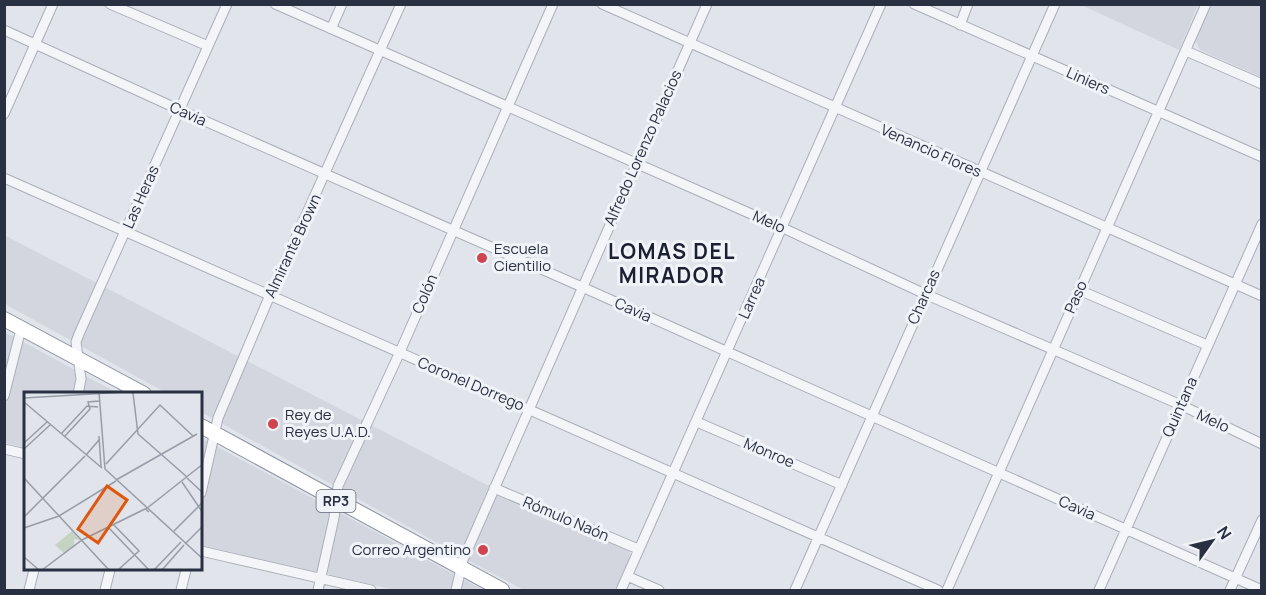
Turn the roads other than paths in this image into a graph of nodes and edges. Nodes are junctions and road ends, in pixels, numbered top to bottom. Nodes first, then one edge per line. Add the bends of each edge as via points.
1 (53, 4) edge
2 (110, 4) edge
3 (227, 4) edge
4 (275, 4) edge
5 (342, 4) edge
6 (401, 4) edge
7 (553, 4) edge
8 (602, 4) edge
9 (707, 4) edge
10 (881, 4) edge
11 (914, 4) edge
12 (968, 4) edge
13 (1055, 4) edge
14 (1206, 4) edge
15 (960, 25) junction
16 (331, 29) junction
17 (4, 30) edge
18 (35, 44) junction
19 (689, 44) junction
20 (208, 46) junction
21 (380, 51) junction
22 (1186, 51) junction
23 (1032, 56) junction
24 (1262, 84) edge
25 (507, 107) junction
26 (836, 108) junction
27 (180, 110) junction
28 (1159, 112) junction
29 (4, 114) edge
30 (1262, 157) edge
31 (636, 164) junction
32 (980, 173) junction
33 (325, 174) junction
34 (4, 178) edge
35 (1262, 224) edge
36 (1108, 227) junction
37 (783, 228) junction
38 (452, 230) junction
39 (126, 232) junction
40 (1235, 284) junction
41 (582, 287) junction
42 (1079, 290) junction
43 (925, 294) junction
44 (270, 295) junction
45 (1262, 296) edge
46 (4, 319) edge
47 (21, 328) junction
48 (1207, 345) junction
49 (1053, 351) junction
50 (728, 352) junction
51 (399, 354) junction
52 (78, 358) junction
53 (78, 392) edge
54 (140, 392) edge
55 (4, 396) edge
56 (1181, 405) junction
57 (528, 408) junction
58 (872, 416) junction
59 (697, 422) junction
60 (207, 430) edge
61 (1262, 444) edge
62 (4, 449) edge
63 (24, 454) edge
64 (1000, 473) junction
65 (672, 474) junction
66 (202, 482) edge
67 (842, 484) junction
68 (494, 488) junction
69 (337, 501) junction
70 (1262, 520) edge
71 (1125, 530) junction
72 (818, 537) junction
73 (638, 549) junction
74 (202, 551) edge
75 (461, 567) junction
76 (34, 571) edge
77 (110, 571) edge
78 (186, 571) edge
79 (627, 576) junction
80 (321, 579) junction
81 (1235, 579) junction
82 (1262, 590) edge
83 (29, 591) edge
84 (105, 591) edge
85 (181, 591) edge
86 (318, 591) edge
87 (371, 591) edge
88 (456, 591) edge
89 (502, 591) edge
90 (621, 591) edge
91 (659, 591) edge
92 (795, 591) edge
93 (938, 591) edge
94 (947, 591) edge
95 (1099, 591) edge
96 (1230, 591) edge

1 - 18 street
2 - 20 street
3 - 20 street, Las Heras
4 - 16 street, Melo
5 - 16 street
6 - 21 street, Almirante Brown
7 - 25 street, Colón
8 - 19 street, Venancio Flores
9 - 19 street, Alfredo Lorenzo Palacios
10 - 26 street, Larrea
11 - 15 street, Liniers
12 - 15 street
13 - 23 street, Charcas
14 - 22 street, Paso
15 - 23 street, Liniers
16 - 21 street, Melo
17 - 18 street, Cavia
18 - 27 street, Cavia
18 - 29 street
19 - 26 street, Venancio Flores
19 - 31 street, Alfredo Lorenzo Palacios
20 - 27 street, Las Heras
21 - 25 street, Melo
21 - 33 street, Almirante Brown
22 - 24 street
22 - 28 street, Paso
23 - 28 street, Liniers
23 - 32 street, Charcas
25 - 31 street, Melo
25 - 38 street, Colón
26 - 32 street, Venancio Flores
26 - 37 street, Larrea
27 - 33 street, Cavia
27 - 39 street, Las Heras
28 - 30 street, Liniers
28 - 36 street, Paso
31 - 37 street, Melo
31 - 41 street, Alfredo Lorenzo Palacios
32 - 36 street, Venancio Flores
32 - 43 street, Charcas
33 - 38 street, Cavia
33 - 44 street, Almirante Brown
34 - 39 street, Coronel Dorrego
35 - 40 street, Quintana
36 - 40 street, Venancio Flores
36 - 42 street, Paso
37 - 43 street, Melo
37 - 50 street, Larrea
38 - 41 street, Cavia
38 - 51 street, Colón
39 - 44 street, Coronel Dorrego
39 - 52 street, Las Heras via 79,334
40 - 45 street, Venancio Flores
40 - 48 street, Quintana
41 - 50 street, Cavia
41 - 57 street, Alfredo Lorenzo Palacios
42 - 48 street
42 - 49 street, Paso
43 - 49 street, Melo
43 - 58 street, Charcas
44 - 51 street, Coronel Dorrego
44 - 60 street, Almirante Brown via 218,418
46 - 47 highway
47 - 52 highway
47 - 55 street
48 - 56 street, Quintana
49 - 56 street, Melo
49 - 64 street, Paso
50 - 58 street, Cavia
50 - 59 street, Larrea
51 - 57 street, Coronel Dorrego
51 - 69 street, Colón via 338,486
52 - 53 street, Las Heras
52 - 54 highway
56 - 61 street, Melo
56 - 71 street, Quintana
57 - 65 street, Coronel Dorrego
57 - 68 street, Alfredo Lorenzo Palacios
58 - 64 street, Cavia
58 - 67 street, Charcas
59 - 65 street, Larrea
59 - 67 street, Monroe
60 - 66 street, Almirante Brown
60 - 69 highway, RP3
62 - 63 street
64 - 71 street, Cavia
64 - 94 street, Paso
65 - 72 street, Coronel Dorrego
65 - 73 street, Larrea
67 - 72 street, Charcas
68 - 73 street, Rómulo Naón
68 - 75 street, Alfredo Lorenzo Palacios
69 - 75 highway, RP3
69 - 80 street, Colón
70 - 81 street
71 - 81 street, Cavia
71 - 95 street, Quintana
72 - 92 street, Charcas
72 - 93 street, Coronel Dorrego
73 - 79 street, Larrea
74 - 80 street
75 - 88 street, Alfredo Lorenzo Palacios
75 - 89 highway, RP3
76 - 83 street
77 - 84 street
78 - 85 street
79 - 90 street, Larrea
79 - 91 street
80 - 86 street, Colón
80 - 87 street
81 - 82 street, Cavia
81 - 96 street

